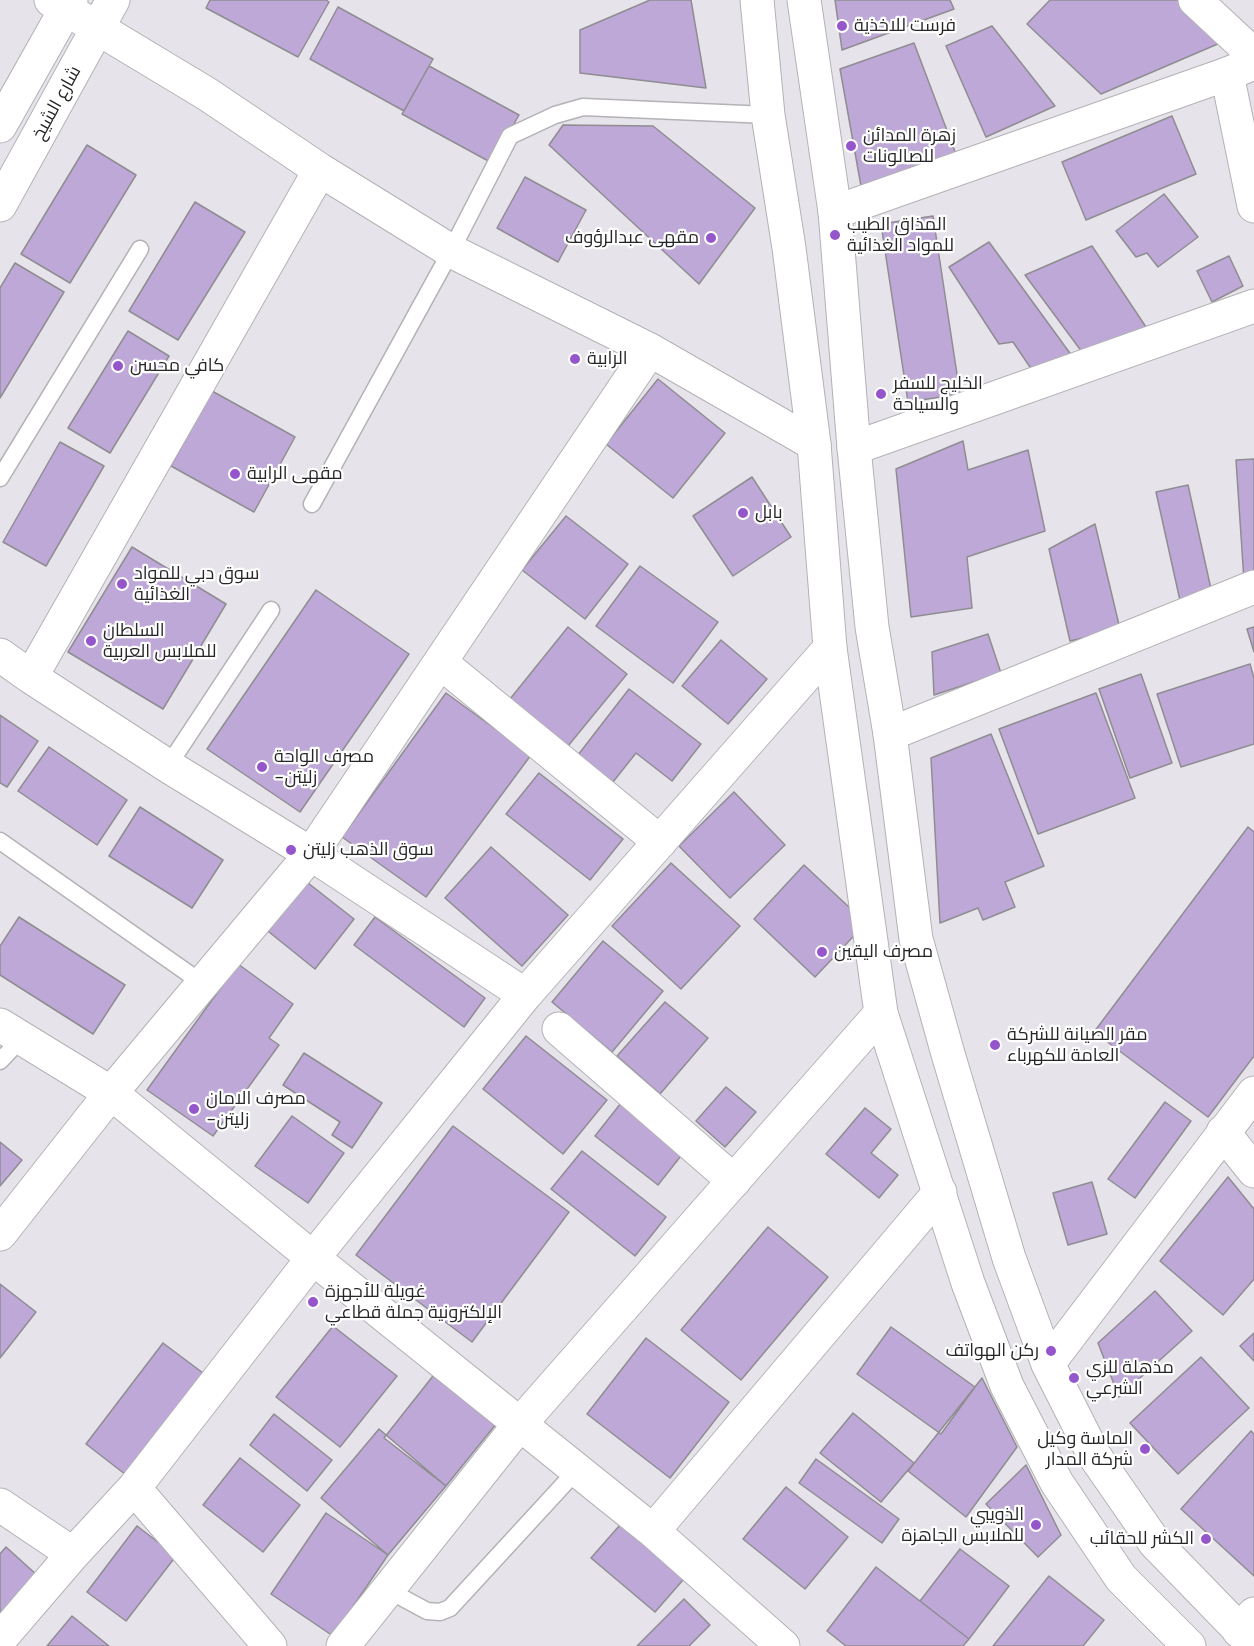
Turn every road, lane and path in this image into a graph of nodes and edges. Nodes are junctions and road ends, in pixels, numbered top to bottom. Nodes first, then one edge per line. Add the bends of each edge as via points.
1 (757, 0) edge
2 (804, 0) edge
3 (1195, 0) edge
4 (63, 3) edge
5 (105, 14) edge
6 (1254, 55) edge
7 (1241, 68) edge
8 (768, 115) junction
9 (0, 126) edge
10 (320, 170) junction
11 (0, 205) edge
12 (1254, 206) edge
13 (835, 212) junction
14 (140, 249) dead end
15 (451, 251) junction
16 (1254, 306) edge
17 (650, 350) junction
18 (814, 444) junction
19 (854, 448) junction
20 (0, 478) edge
21 (312, 504) dead end
22 (1254, 587) edge
23 (271, 610) dead end
24 (830, 648) junction
25 (0, 655) edge
26 (440, 662) junction
27 (31, 677) junction
28 (890, 734) junction
29 (168, 766) junction
30 (0, 840) edge
31 (660, 842) junction
32 (311, 854) junction
33 (202, 984) junction
34 (525, 995) junction
35 (881, 1013) junction
36 (559, 1029) dead end
37 (7, 1042) edge
38 (111, 1093) junction
39 (1254, 1093) edge
40 (1223, 1132) junction
41 (1254, 1171) edge
42 (734, 1181) junction
43 (940, 1192) junction
44 (0, 1234) edge
45 (313, 1258) junction
46 (1048, 1364) junction
47 (519, 1425) junction
48 (577, 1470) junction
49 (134, 1488) junction
50 (0, 1505) edge
51 (653, 1532) junction
52 (73, 1554) junction
53 (388, 1590) junction
54 (1249, 1630) edge
55 (0, 1639) edge
56 (270, 1646) edge
57 (343, 1646) edge
58 (783, 1646) edge
59 (1190, 1646) edge

1 - 8 street
2 - 13 street
3 - 6 street
4 - 5 street
4 - 9 street
5 - 10 street via 207,94
5 - 11 street, شارع الشيخ
7 - 12 street
7 - 13 street
8 - 15 lane via 583,107 555,115 510,136
8 - 18 street
10 - 15 street
10 - 27 street
13 - 19 street
14 - 20 lane
15 - 17 street
15 - 21 lane
16 - 19 street
17 - 18 street
17 - 26 street
18 - 24 street
19 - 28 street via 872,627
22 - 28 street
23 - 29 lane
24 - 31 street
24 - 35 street
25 - 27 street
26 - 31 street
26 - 32 street
27 - 29 street
28 - 46 street via 916,939 995,1215
29 - 32 street
30 - 33 lane
31 - 34 street
32 - 33 street
32 - 34 street
33 - 38 street
34 - 45 street
35 - 42 street
35 - 43 street
36 - 42 street
37 - 38 street
38 - 44 street
38 - 45 street
39 - 40 street
40 - 41 street
40 - 46 street
42 - 47 street
43 - 51 street
43 - 59 street via 1007,1386 1056,1483 1121,1578
45 - 47 street
45 - 49 street
46 - 54 street via 1094,1455 1155,1544
47 - 48 street
47 - 53 street
48 - 51 street
48 - 53 lane via 450,1608 427,1611
49 - 52 street
49 - 56 street
50 - 52 street
51 - 58 street
52 - 55 street
53 - 57 street

